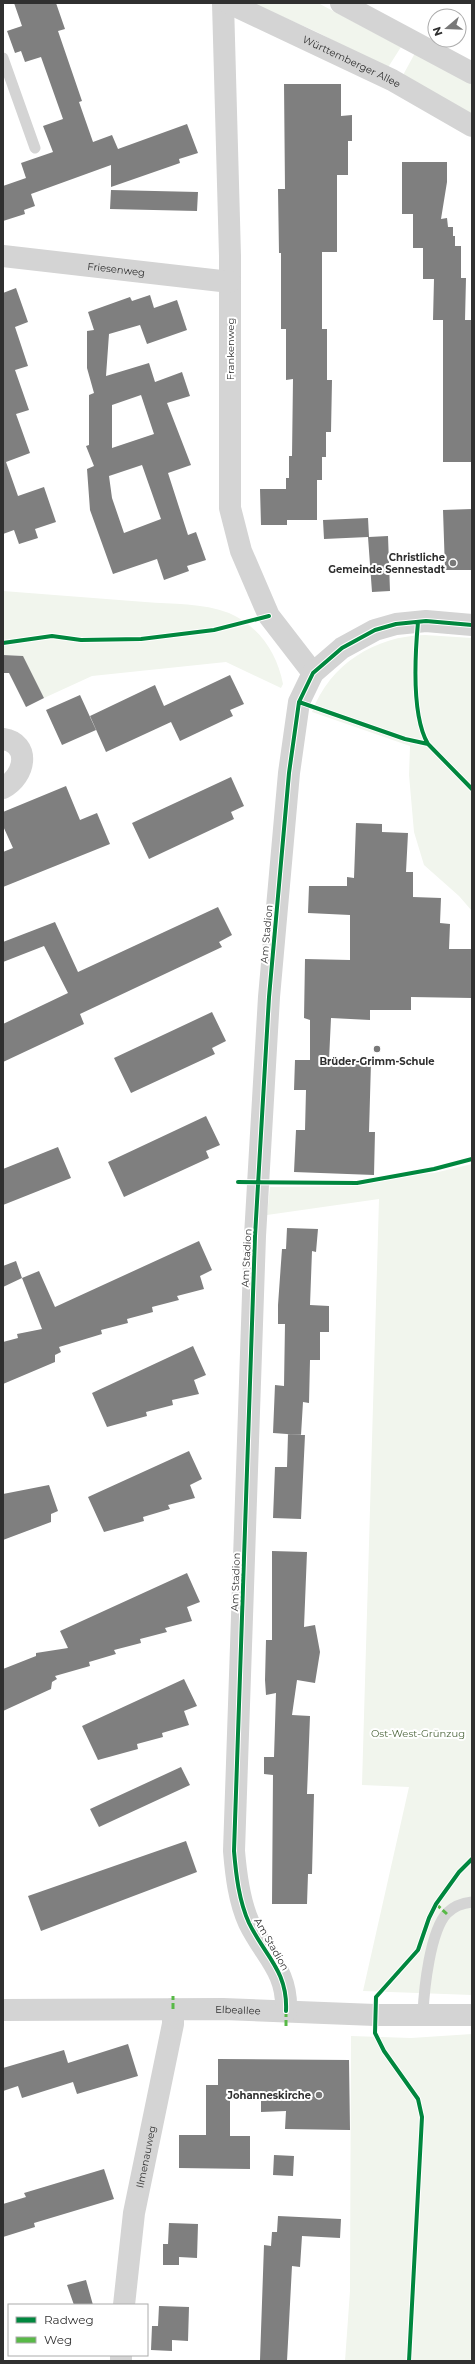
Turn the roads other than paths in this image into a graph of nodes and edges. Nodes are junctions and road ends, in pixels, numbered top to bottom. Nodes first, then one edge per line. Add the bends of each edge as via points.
1 (223, 3) edge
2 (229, 3) edge
3 (341, 3) edge
4 (3, 58) edge
5 (472, 73) edge
6 (472, 126) edge
7 (35, 148) dead end
8 (3, 256) edge
9 (230, 282) junction
10 (472, 625) edge
11 (313, 673) junction
12 (3, 739) edge
13 (3, 788) edge
14 (472, 1902) edge
15 (173, 2009) junction
16 (3, 2010) edge
17 (286, 2011) junction
18 (423, 2014) junction
19 (472, 2015) edge
20 (124, 2304) edge

1 - 9 street, Frankenweg
2 - 6 street, Württemberger Allee via 392,80
3 - 5 street
4 - 7 lane
8 - 9 street, Friesenweg
9 - 11 street, Frankenweg via 230,508 241,551 269,616
10 - 11 street, Am Stadion via 426,621 396,624 375,630 342,648
11 - 17 street, Am Stadion via 299,702 289,773 269,997 250,1331 234,1851 241,1900 249,1922 283,1980 287,1997
12 - 13 street via 10,740 21,751 22,771 15,780
14 - 18 lane via 456,1906 447,1914 438,1930
15 - 16 street, Elbeallee
15 - 17 street, Elbeallee
15 - 20 street, Ilmenauweg via 173,2024 134,2213
17 - 18 street, Elbeallee via 375,2015
18 - 19 street, Elbeallee

